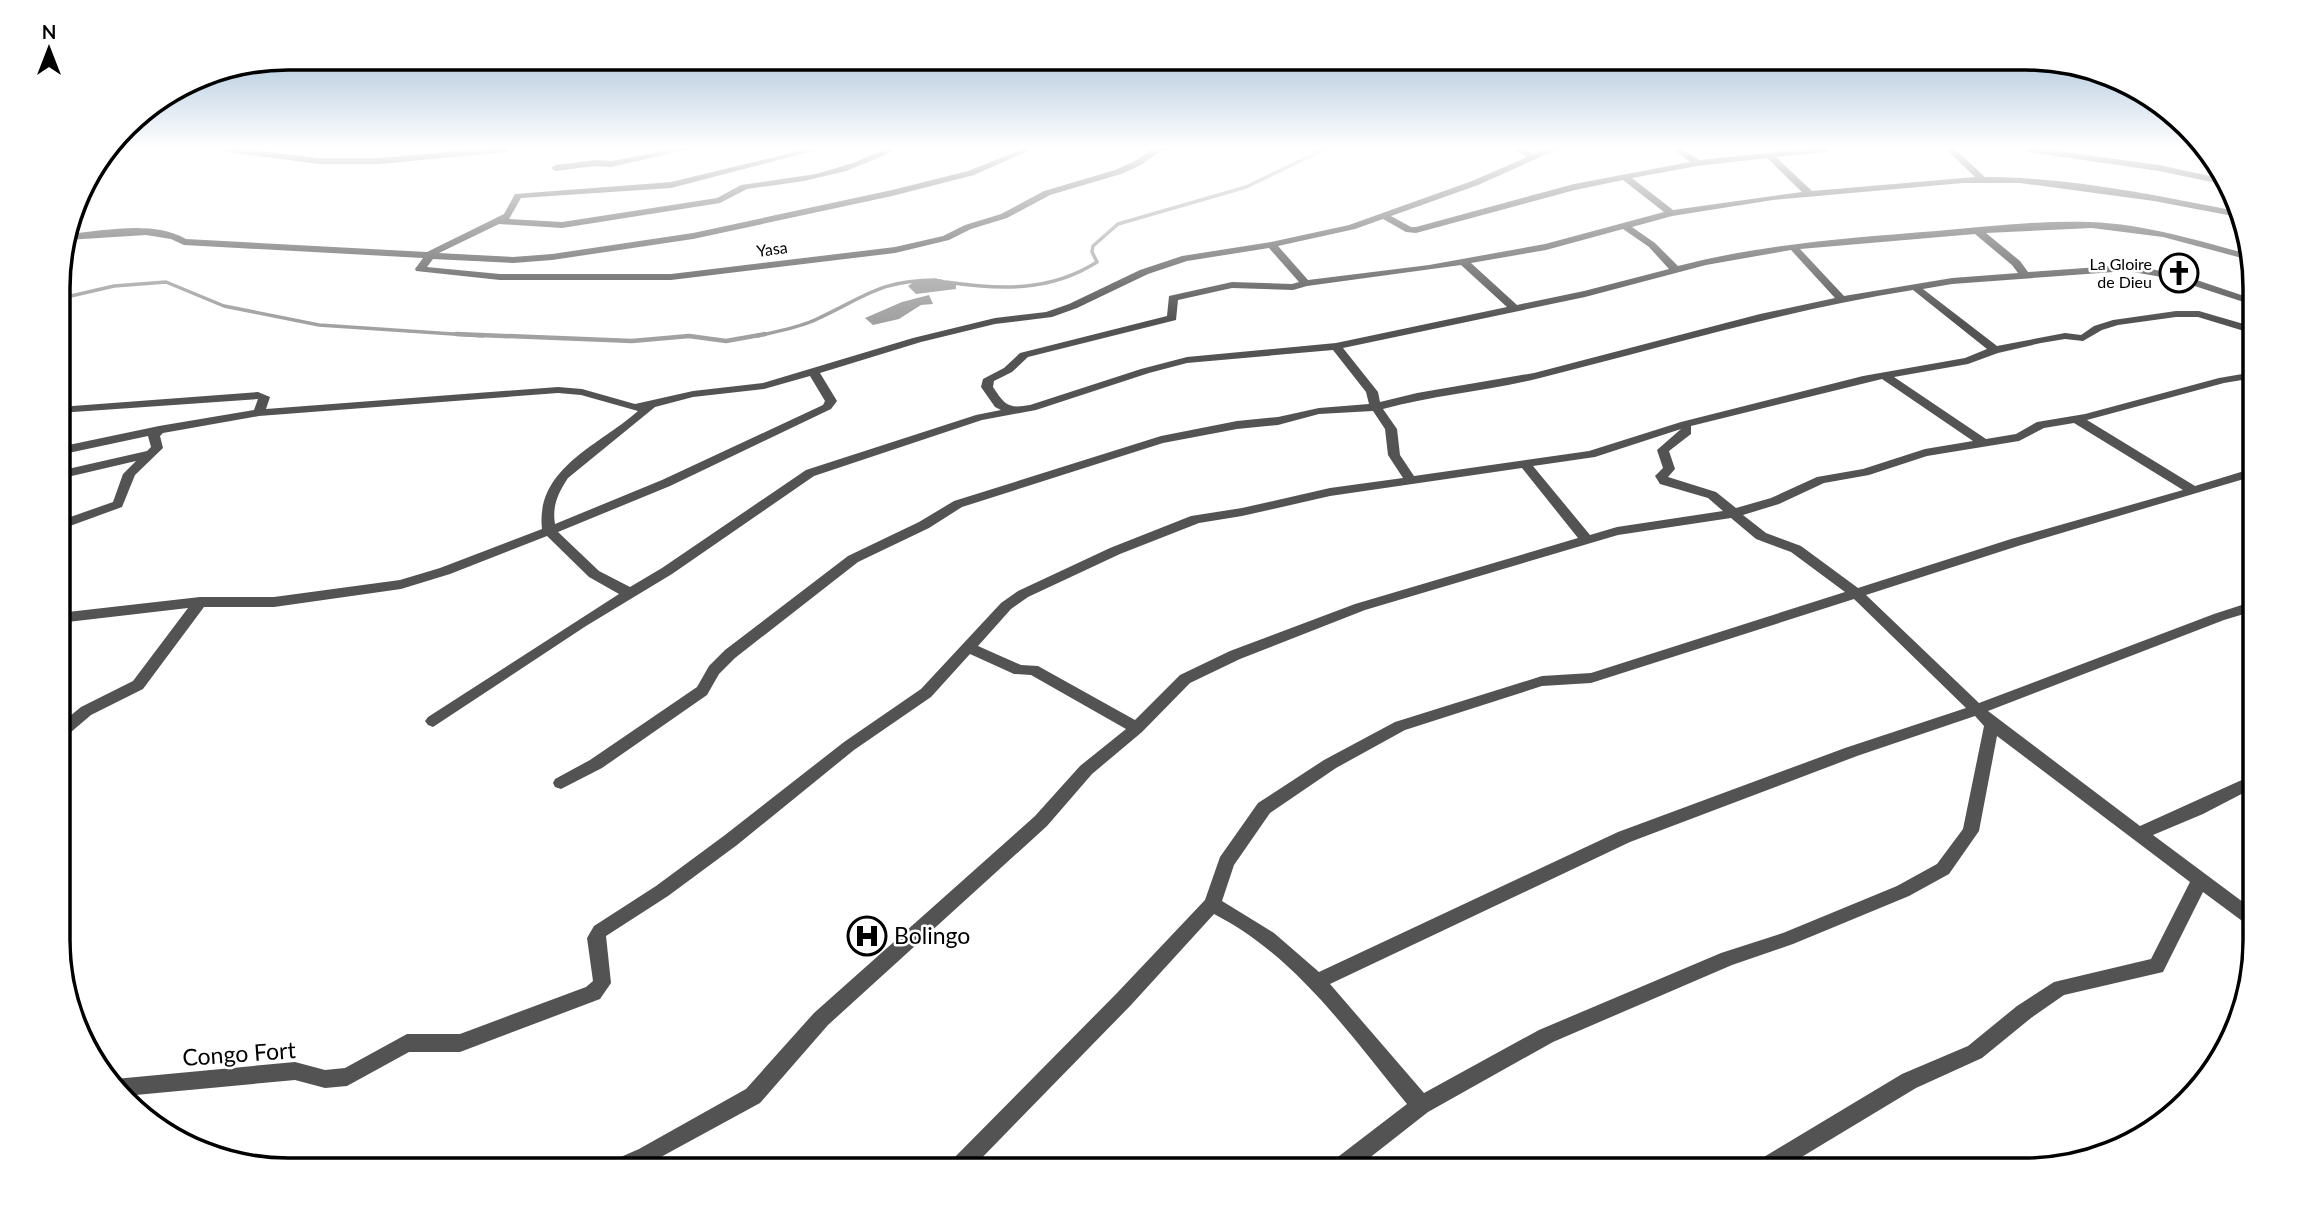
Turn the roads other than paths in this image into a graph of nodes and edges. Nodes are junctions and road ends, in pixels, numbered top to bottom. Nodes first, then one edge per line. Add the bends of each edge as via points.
1 (514, 206) edge
2 (680, 206) edge
3 (825, 206) edge
4 (1022, 206) edge
5 (1412, 206) edge
6 (1501, 206) edge
7 (1662, 206) edge
8 (1720, 206) edge
9 (2197, 206) edge
10 (2229, 212) edge
11 (1671, 213) junction
12 (1386, 217) junction
13 (498, 221) junction
14 (1626, 227) junction
15 (1978, 231) junction
16 (76, 236) edge
17 (1271, 245) junction
18 (1794, 248) junction
19 (431, 254) junction
20 (2240, 255) edge
21 (1462, 261) junction
22 (1676, 270) junction
23 (2026, 277) junction
24 (1306, 283) junction
25 (1915, 288) junction
26 (2243, 299) edge
27 (1842, 300) junction
28 (1514, 308) junction
29 (2243, 327) edge
30 (1336, 346) junction
31 (1995, 350) junction
32 (814, 372) junction
33 (1885, 376) junction
34 (2243, 377) edge
35 (650, 406) junction
36 (1376, 407) junction
37 (70, 409) edge
38 (1011, 410) junction
39 (260, 413) junction
40 (2076, 419) junction
41 (1685, 424) junction
42 (159, 430) junction
43 (1982, 442) junction
44 (70, 449) edge
45 (152, 453) junction
46 (1510, 464) junction
47 (70, 472) edge
48 (2243, 475) edge
49 (1411, 481) junction
50 (2193, 491) junction
51 (1731, 513) junction
52 (70, 522) edge
53 (549, 531) junction
54 (1587, 540) junction
55 (629, 593) junction
56 (1857, 594) junction
57 (200, 602) junction
58 (2243, 609) edge
59 (70, 617) edge
60 (969, 648) junction
61 (1979, 709) junction
62 (433, 721) dead end
63 (1992, 724) junction
64 (70, 725) edge
65 (1137, 729) junction
66 (561, 783) dead end
67 (2243, 786) edge
68 (2138, 834) junction
69 (2200, 880) junction
70 (1212, 904) junction
71 (2243, 912) edge
72 (1317, 982) junction
73 (128, 1087) edge
74 (1421, 1105) junction
75 (641, 1158) edge
76 (968, 1158) edge
77 (1353, 1158) edge
78 (1781, 1158) edge

1 - 13 street
2 - 13 street via 562,225
3 - 19 street via 659,242 530,260
4 - 19 street, Yasa via 946,238 895,250 679,277 500,277 419,269
5 - 12 street
6 - 12 street via 1416,230
7 - 11 street
8 - 11 street
9 - 10 street
11 - 14 street
12 - 17 street
13 - 19 street
14 - 21 street
14 - 22 street
15 - 18 street
15 - 20 street via 2108,226 2163,234
15 - 23 street via 2017,263
16 - 19 street via 143,232 179,236 184,242
17 - 24 street
17 - 32 street via 1185,258 1048,315 980,324
18 - 22 street
18 - 27 street
21 - 24 street
21 - 28 street
22 - 28 street
23 - 25 street
23 - 26 street via 2142,269
24 - 38 street via 1293,288 1232,285 1204,290 1173,298 1172,318 1024,355 989,379 987,387 999,405
25 - 27 street
25 - 31 street
27 - 36 street via 1565,369
28 - 30 street
29 - 31 street via 2213,316 2176,314 2117,321 2083,338 2055,337
30 - 36 street via 1372,393
30 - 38 street via 1187,360 1032,408
31 - 33 street via 1968,361
32 - 35 street via 764,386 693,394
32 - 53 street via 831,401 827,407 688,473
33 - 41 street
33 - 43 street
34 - 40 street
35 - 39 street via 623,406 582,392 558,390
35 - 53 street via 573,466 560,482 548,502
36 - 49 street via 1391,429 1394,455
36 - 66 street via 1319,411 1161,440 958,504 853,559 730,653 702,691
37 - 39 street via 262,395
38 - 55 street via 810,473
39 - 42 street
40 - 43 street via 2036,426 2019,437
40 - 50 street
41 - 46 street via 1591,454
41 - 51 street via 1687,431 1664,448 1669,470 1661,477 1712,495
42 - 44 street
42 - 45 street via 153,436 157,448
43 - 51 street via 1817,482
45 - 47 street
45 - 52 street via 128,475 116,506
46 - 49 street
46 - 54 street via 1527,464
48 - 50 street
49 - 60 street via 1331,492 1175,526 1023,594 1006,606
50 - 56 street
51 - 54 street
51 - 56 street via 1761,536 1796,549
53 - 55 street via 594,574
53 - 57 street via 401,584 275,602
54 - 65 street via 1360,607 1235,655 1185,679
55 - 62 street
56 - 61 street
56 - 70 street via 1591,678 1542,681 1393,729 1259,812 1226,862
57 - 59 street
57 - 64 street via 143,680
58 - 61 street
60 - 65 street via 1019,670 1033,670
60 - 73 street, Congo Fort via 926,693 849,746 722,848 600,931 596,938 602,983 593,993 460,1042 407,1043 347,1077 325,1079 295,1071
61 - 63 street
61 - 72 street via 1624,837
63 - 68 street
63 - 74 street via 1971,831 1943,869 1903,891 1727,959 1546,1037
65 - 75 street via 1086,770 1041,821 821,1019 753,1096
67 - 68 street
68 - 69 street
69 - 71 street
69 - 78 street via 2157,966 2060,988 1975,1052 1909,1081
70 - 72 street via 1283,948
70 - 76 street
72 - 74 street
74 - 77 street

